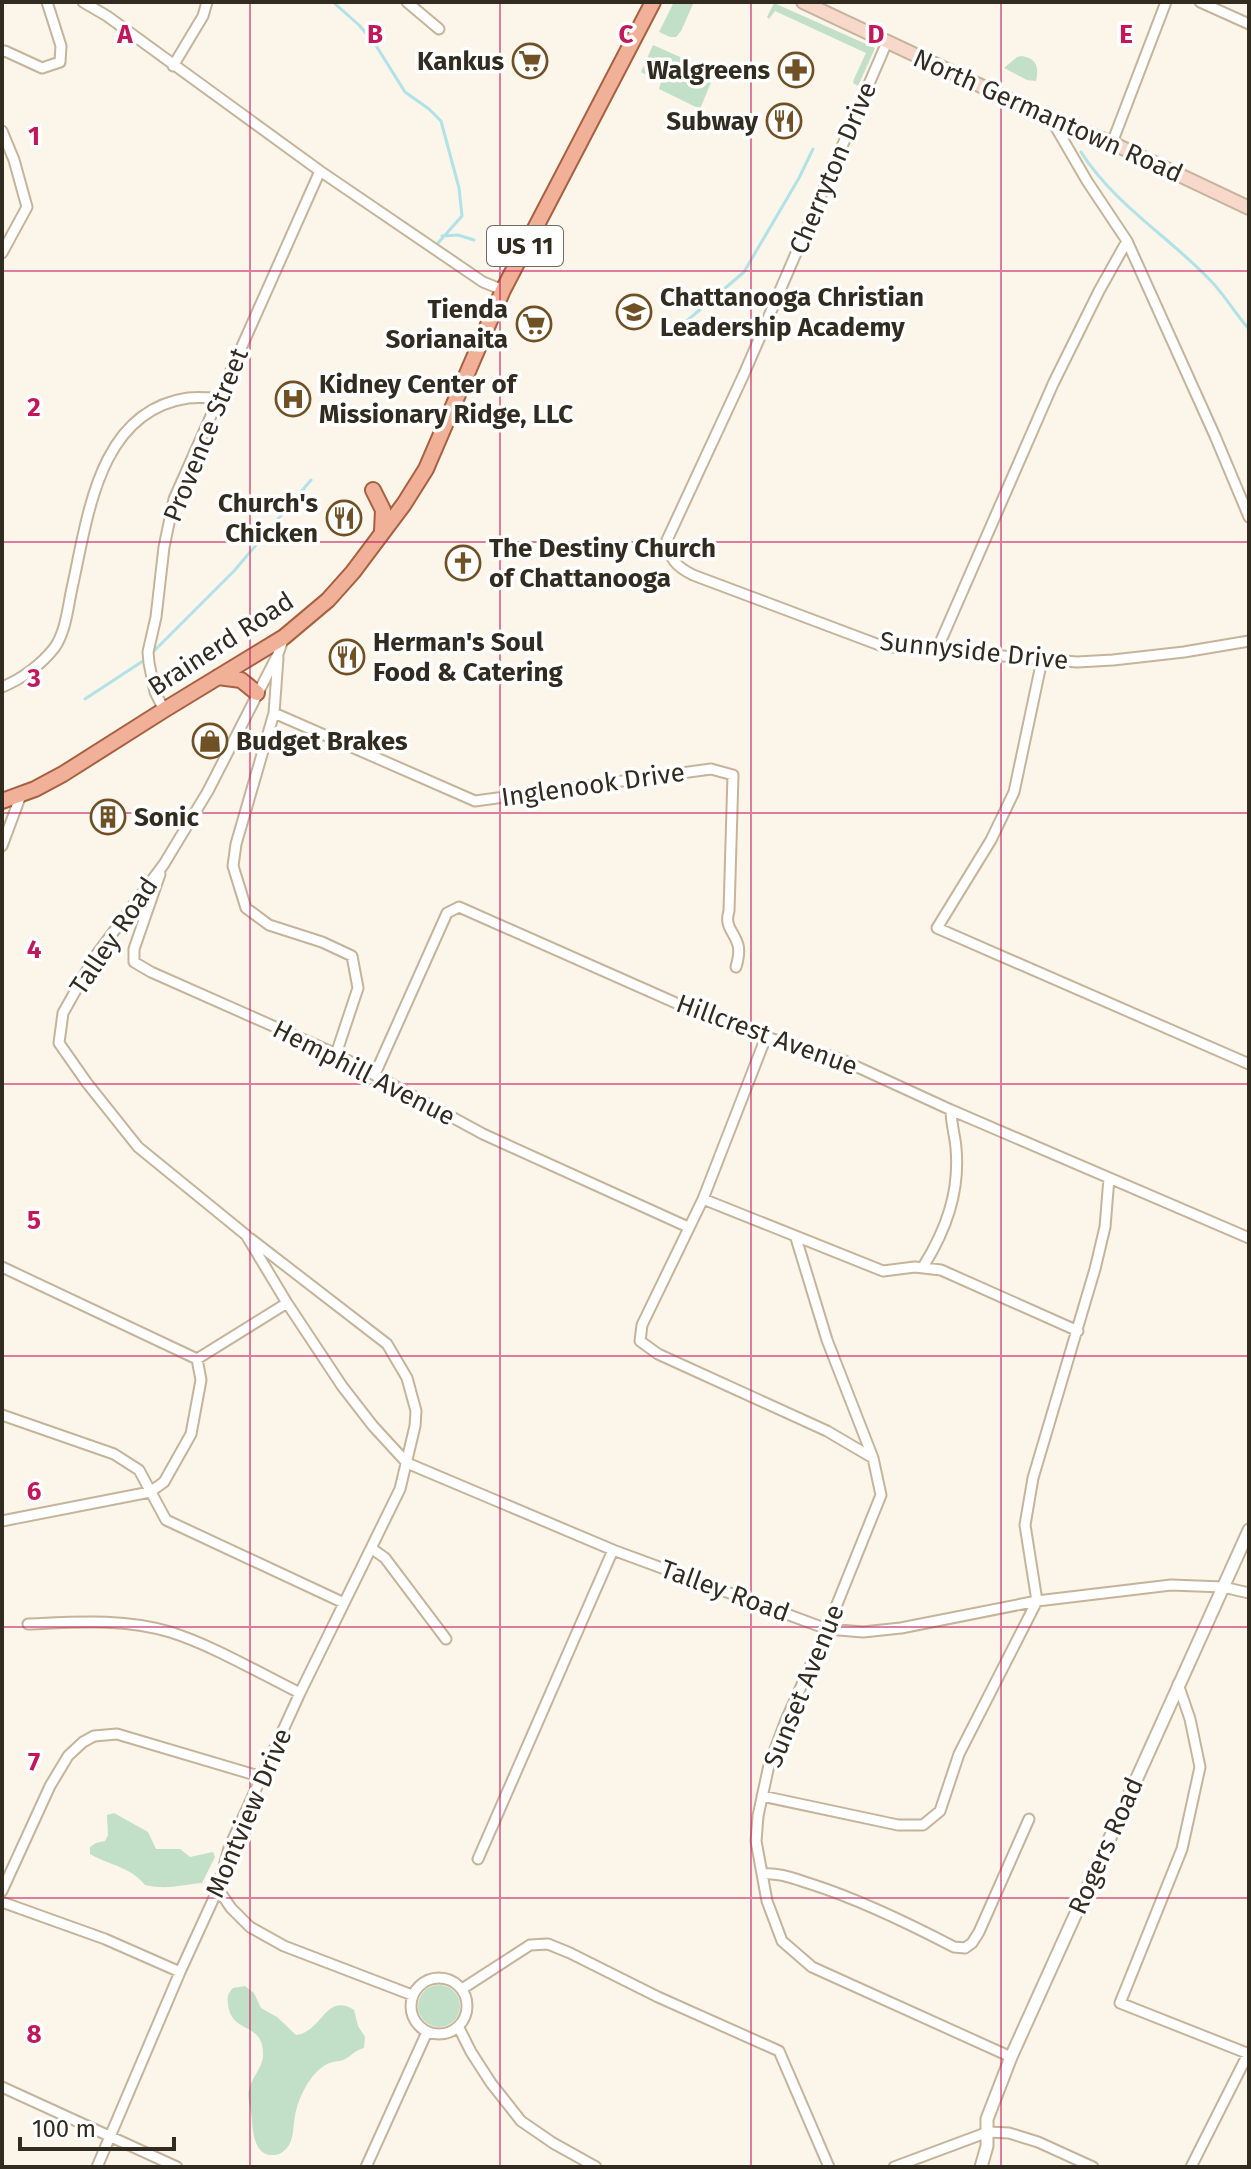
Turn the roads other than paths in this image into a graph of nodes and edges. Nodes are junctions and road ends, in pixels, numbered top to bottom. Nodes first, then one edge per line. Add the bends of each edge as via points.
1 (47, 2) edge
2 (83, 2) edge
3 (207, 2) edge
4 (407, 2) edge
5 (653, 2) edge
6 (803, 2) edge
7 (1166, 2) edge
8 (1200, 2) edge
9 (1249, 24) edge
10 (439, 29) dead end
11 (887, 42) junction
12 (2, 52) edge
13 (173, 66) junction
14 (1051, 119) junction
15 (2, 131) edge
16 (1112, 143) junction
17 (320, 171) junction
18 (1249, 208) edge
19 (1127, 241) junction
20 (2, 253) edge
21 (503, 290) junction
22 (218, 398) junction
23 (373, 490) dead end
24 (1249, 517) edge
25 (382, 534) junction
26 (670, 557) joint
27 (284, 637) junction
28 (1249, 641) edge
29 (936, 652) junction
30 (278, 654) junction
31 (1042, 660) junction
32 (217, 677) junction
33 (2, 687) edge
34 (257, 693) junction
35 (164, 710) junction
36 (274, 713) junction
37 (21, 795) junction
38 (2, 801) edge
39 (2, 846) edge
40 (164, 864) junction
41 (736, 967) dead end
42 (766, 1037) junction
43 (336, 1054) junction
44 (1249, 1064) edge
45 (375, 1074) junction
46 (951, 1110) junction
47 (1109, 1178) junction
48 (703, 1199) junction
49 (688, 1227) junction
50 (246, 1235) junction
51 (796, 1238) junction
52 (1249, 1238) edge
53 (2, 1267) edge
54 (923, 1267) junction
55 (287, 1303) junction
56 (1078, 1331) junction
57 (197, 1359) junction
58 (2, 1415) edge
59 (873, 1458) junction
60 (407, 1463) junction
61 (150, 1492) junction
62 (2, 1521) edge
63 (1249, 1530) edge
64 (371, 1548) junction
65 (613, 1550) junction
66 (1223, 1587) junction
67 (1249, 1593) edge
68 (1037, 1601) junction
69 (344, 1603) junction
70 (28, 1624) dead end
71 (827, 1629) junction
72 (446, 1639) dead end
73 (1178, 1684) junction
74 (300, 1693) junction
75 (262, 1777) junction
76 (762, 1796) junction
77 (1029, 1819) dead end
78 (478, 1859) dead end
79 (762, 1874) junction
80 (218, 1889) junction
81 (2, 1891) edge
82 (2, 1902) edge
83 (180, 1972) junction
84 (462, 1989) junction
85 (412, 1995) junction
86 (459, 2028) junction
87 (427, 2032) junction
88 (1249, 2054) edge
89 (1011, 2057) junction
90 (2, 2087) edge
91 (988, 2132) junction
92 (111, 2137) junction
93 (97, 2167) edge
94 (177, 2167) edge
95 (366, 2167) edge
96 (596, 2167) edge
97 (829, 2167) edge
98 (894, 2167) edge
99 (981, 2167) edge
100 (1093, 2167) edge
101 (1191, 2167) edge

1 - 12 street via 61,46 60,62 42,68
2 - 13 street
3 - 13 street
4 - 10 street
5 - 21 main road, Brainerd Road / US 11
6 - 11 main road, North Germantown Road
7 - 16 street
8 - 9 street
11 - 14 main road, North Germantown Road
11 - 26 street, Cherryton Drive via 667,540
13 - 17 street
14 - 16 main road, North Germantown Road
14 - 19 street
15 - 20 street via 27,207
16 - 18 main road, North Germantown Road
17 - 21 street via 483,282
17 - 22 street, Provence Street
19 - 24 street
19 - 29 street via 1053,384
21 - 25 main road, Brainerd Road / US 11 via 426,469
22 - 33 street via 190,398 147,412 105,460 56,646 26,675
22 - 35 street, Provence Street via 174,499 164,547 148,658
23 - 25 main road via 383,510
25 - 27 main road, Brainerd Road / US 11 via 340,586
26 - 29 street, Sunnyside Drive via 693,575 882,646
27 - 30 street, Talley Road
27 - 32 main road, Brainerd Road / US 11
28 - 31 street, Sunnyside Drive via 1113,660
29 - 31 street, Sunnyside Drive
30 - 34 street, Talley Road
30 - 36 street
31 - 44 street via 1014,792 937,928
32 - 34 main road via 241,680
32 - 35 main road, Brainerd Road / US 11
34 - 40 street, Talley Road
35 - 37 main road, Brainerd Road / US 11
36 - 41 street, Inglenook Drive via 475,801 711,769 733,775 727,920 739,947
36 - 43 street via 233,866 246,908 269,925 352,956 358,988
37 - 38 main road, Brainerd Road / US 11
37 - 39 street
40 - 43 street, Hemphill Avenue via 134,962
40 - 50 street, Talley Road via 94,958 63,1013 59,1043 138,1147
42 - 45 street, Hillcrest Avenue via 703,1015 459,907 447,913
42 - 46 street, Hillcrest Avenue via 840,1059
42 - 48 street
43 - 45 street, Hemphill Avenue
45 - 49 street, Hemphill Avenue via 483,1134
46 - 47 street, Hillcrest Avenue
46 - 54 street via 955,1195 946,1226
47 - 52 street, Hillcrest Avenue
47 - 56 street via 1105,1227
48 - 49 street
48 - 51 street
49 - 59 street via 642,1325 640,1341
50 - 55 street, Talley Road
50 - 60 street, Talley Road via 387,1344 407,1378 416,1411
51 - 54 street via 883,1271
51 - 59 street, Sunset Avenue via 827,1340
53 - 57 street
54 - 56 street via 941,1270
55 - 57 street
55 - 60 street, Talley Road via 342,1386
56 - 68 street via 1033,1478 1025,1525
57 - 61 street via 201,1380 191,1434 164,1482
58 - 61 street via 114,1454 139,1470
59 - 71 street, Sunset Avenue via 881,1495
60 - 64 street, Montview Drive
60 - 65 street, Talley Road
61 - 62 street
61 - 69 street via 166,1520
63 - 66 street, Rogers Road
64 - 69 street, Montview Drive
64 - 72 street via 385,1558
65 - 71 street, Talley Road
65 - 78 street
66 - 67 street, Talley Road
66 - 68 street, Talley Road via 1171,1585
66 - 73 street, Rogers Road
68 - 71 street, Talley Road via 901,1628
68 - 76 street via 959,1754 940,1811 923,1825 898,1825
69 - 74 street, Montview Drive
70 - 74 street via 99,1621 171,1632
71 - 76 street, Sunset Avenue via 786,1720
73 - 88 street via 1200,1767 1182,1849 1120,2003
73 - 89 street, Rogers Road
74 - 75 street, Montview Drive
75 - 80 street, Montview Drive via 229,1848
75 - 81 street via 117,1734 94,1736 68,1756 50,1786
76 - 79 street, Sunset Avenue via 756,1841
77 - 79 street via 979,1932 965,1948 840,1893
79 - 89 street, Sunset Avenue via 782,1941 812,1967
80 - 83 street, Montview Drive
80 - 85 street via 250,1927 284,1946
82 - 83 street
83 - 92 street, Montview Drive
84 - 85 street via 440,1977
84 - 86 street via 467,2011
84 - 97 street via 530,1945 548,1944 779,2051
85 - 87 street via 412,2016
86 - 87 street via 447,2034
86 - 96 street via 521,2121
87 - 95 street
88 - 101 street
89 - 91 street, Rogers Road via 987,2119
90 - 92 street
91 - 98 street
91 - 99 street, Rogers Road
91 - 100 street via 1038,2142
92 - 93 street, Montview Drive
92 - 94 street

